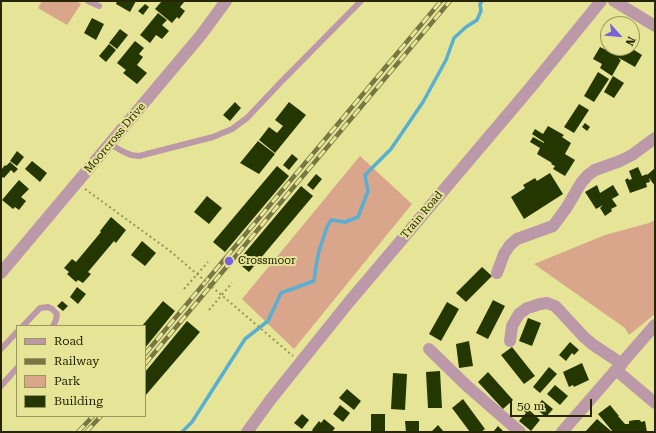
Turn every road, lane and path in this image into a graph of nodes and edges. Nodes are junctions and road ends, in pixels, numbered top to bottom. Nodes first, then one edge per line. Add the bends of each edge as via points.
1 (88, 1) edge
2 (226, 1) edge
3 (361, 1) edge
4 (601, 1) edge
5 (614, 1) edge
6 (99, 6) dead end
7 (655, 26) edge
8 (655, 138) edge
9 (110, 144) junction
10 (76, 183) junction
11 (208, 262) dead end
12 (1, 273) edge
13 (497, 273) dead end
14 (197, 274) junction
15 (232, 283) dead end
16 (184, 289) dead end
17 (222, 295) junction
18 (209, 310) dead end
19 (24, 325) edge
20 (54, 325) edge
21 (655, 325) edge
22 (16, 333) edge
23 (510, 341) dead end
24 (1, 349) edge
25 (429, 349) dead end
26 (299, 362) junction
27 (619, 367) junction
28 (16, 369) edge
29 (1, 386) edge
30 (655, 404) edge
31 (247, 432) edge
32 (520, 432) edge
33 (562, 432) edge

1 - 6 lane
2 - 9 street, Moorcross Drive via 201,35
3 - 9 lane via 247,118 232,129 213,137 139,156
4 - 26 street, Train Road
5 - 7 street
8 - 13 street via 632,155 588,175 553,226 517,239 510,245
9 - 10 street, Moorcross Drive
10 - 12 street, Moorcross Drive
10 - 14 path, bridge via 170,251
11 - 14 path
14 - 16 path
14 - 17 path, bridge
15 - 17 path
17 - 18 path
17 - 26 path, bridge
19 - 20 lane via 40,308 48,307 57,314
21 - 27 street
22 - 24 lane
23 - 27 street via 512,326 519,314 531,307 547,303 555,306 584,337
25 - 32 street
26 - 31 street, Train Road
27 - 30 street
27 - 33 street
28 - 29 lane

